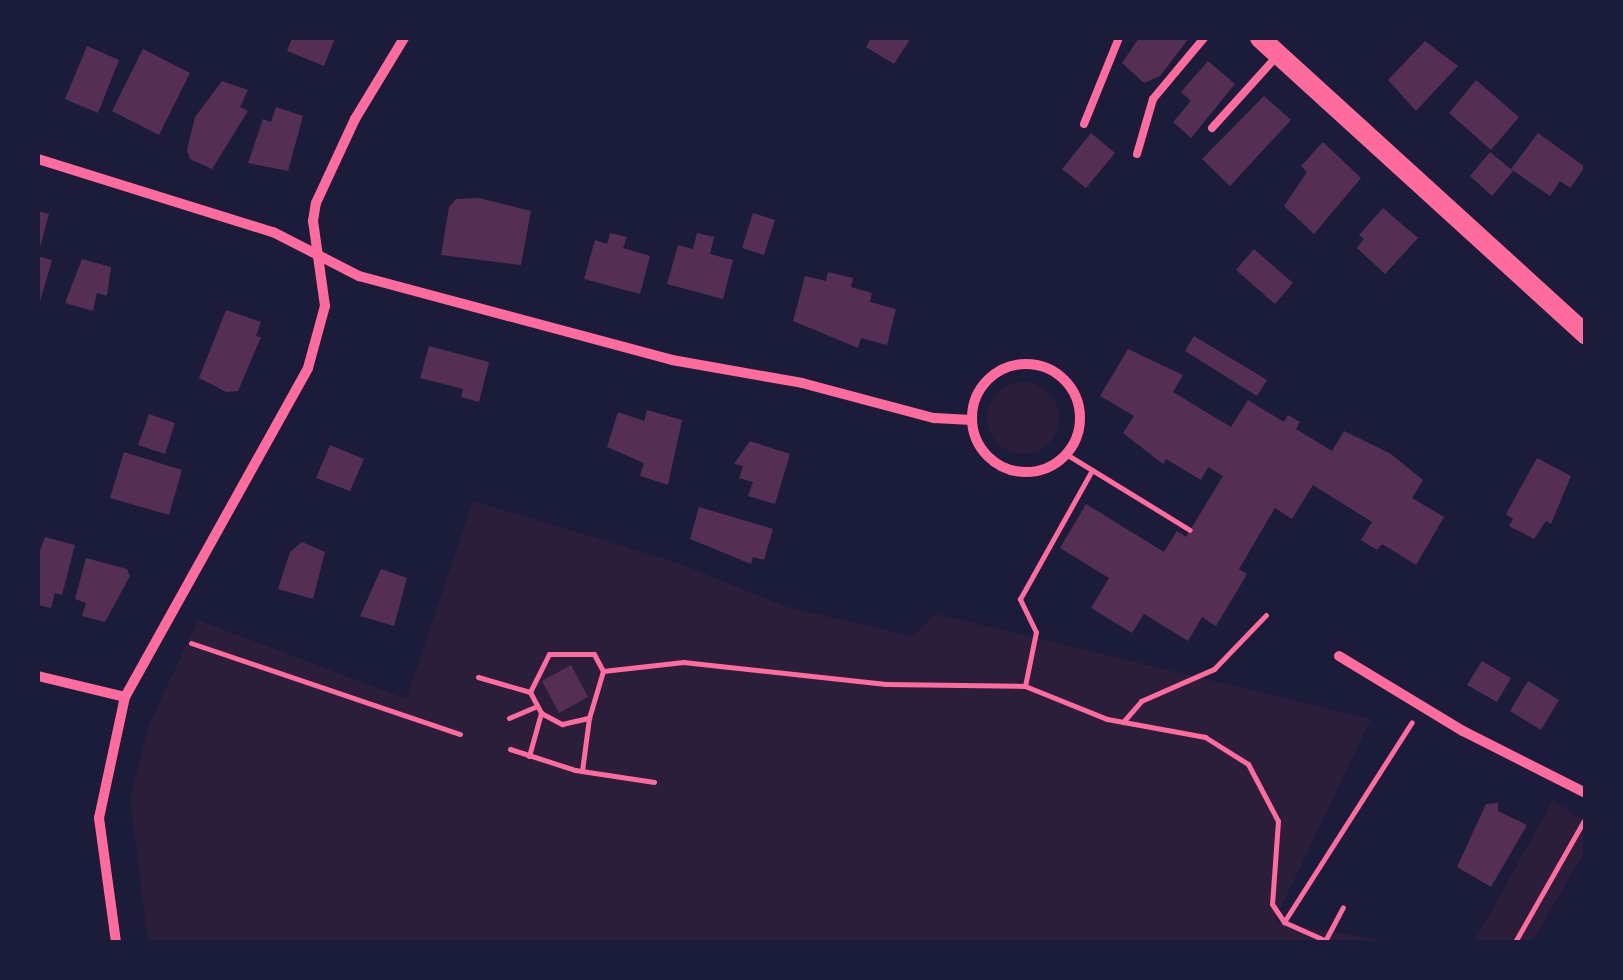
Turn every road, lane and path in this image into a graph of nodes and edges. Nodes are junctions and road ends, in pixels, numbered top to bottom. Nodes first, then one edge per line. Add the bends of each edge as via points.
1 (404, 38) edge
2 (1118, 38) edge
3 (1204, 38) edge
4 (1260, 38) edge
5 (1278, 55) junction
6 (1084, 124) dead end
7 (1212, 128) dead end
8 (1137, 154) dead end
9 (38, 159) edge
10 (316, 256) junction
11 (1586, 336) edge
12 (972, 420) junction
13 (1066, 454) junction
14 (1092, 470) junction
15 (1190, 530) dead end
16 (1266, 615) dead end
17 (191, 643) dead end
18 (1339, 656) dead end
19 (603, 671) junction
20 (38, 676) edge
21 (478, 678) dead end
22 (1025, 686) junction
23 (530, 692) junction
24 (125, 697) junction
25 (537, 706) junction
26 (1422, 706) junction
27 (541, 713) junction
28 (510, 718) dead end
29 (589, 718) junction
30 (1123, 722) junction
31 (460, 734) dead end
32 (510, 750) dead end
33 (529, 756) junction
34 (582, 771) junction
35 (654, 782) dead end
36 (1586, 793) edge
37 (1586, 817) edge
38 (1343, 907) dead end
39 (1284, 922) junction
40 (116, 942) edge
41 (1327, 942) edge
42 (1514, 942) edge

1 - 10 street via 355,119 316,203
2 - 6 lane
3 - 8 lane via 1154,99
4 - 5 main road
5 - 7 lane
5 - 11 main road
9 - 10 street via 273,232
10 - 12 street via 359,276 672,360 802,383 934,418
10 - 24 street via 325,306 308,368
12 - 13 street via 986,455 1002,466 1038,471
12 - 13 street via 991,376 1037,364 1067,382 1077,397 1081,416
13 - 14 path
14 - 15 path
14 - 22 path via 1020,598 1036,632
16 - 30 path via 1214,669 1140,701
17 - 31 path
18 - 26 street
19 - 22 path via 616,664 711,663 886,684
19 - 23 path via 594,654 549,654
19 - 29 path
20 - 24 street
21 - 23 path
22 - 30 path
23 - 25 path
24 - 40 street via 99,818
25 - 27 path
25 - 28 path
26 - 36 street
26 - 39 path
27 - 29 path via 562,724
27 - 33 path
29 - 34 path
30 - 39 path via 1205,736 1248,764 1278,821 1272,904
32 - 33 path
33 - 34 path
34 - 35 path
37 - 42 path
38 - 41 path
39 - 41 path

